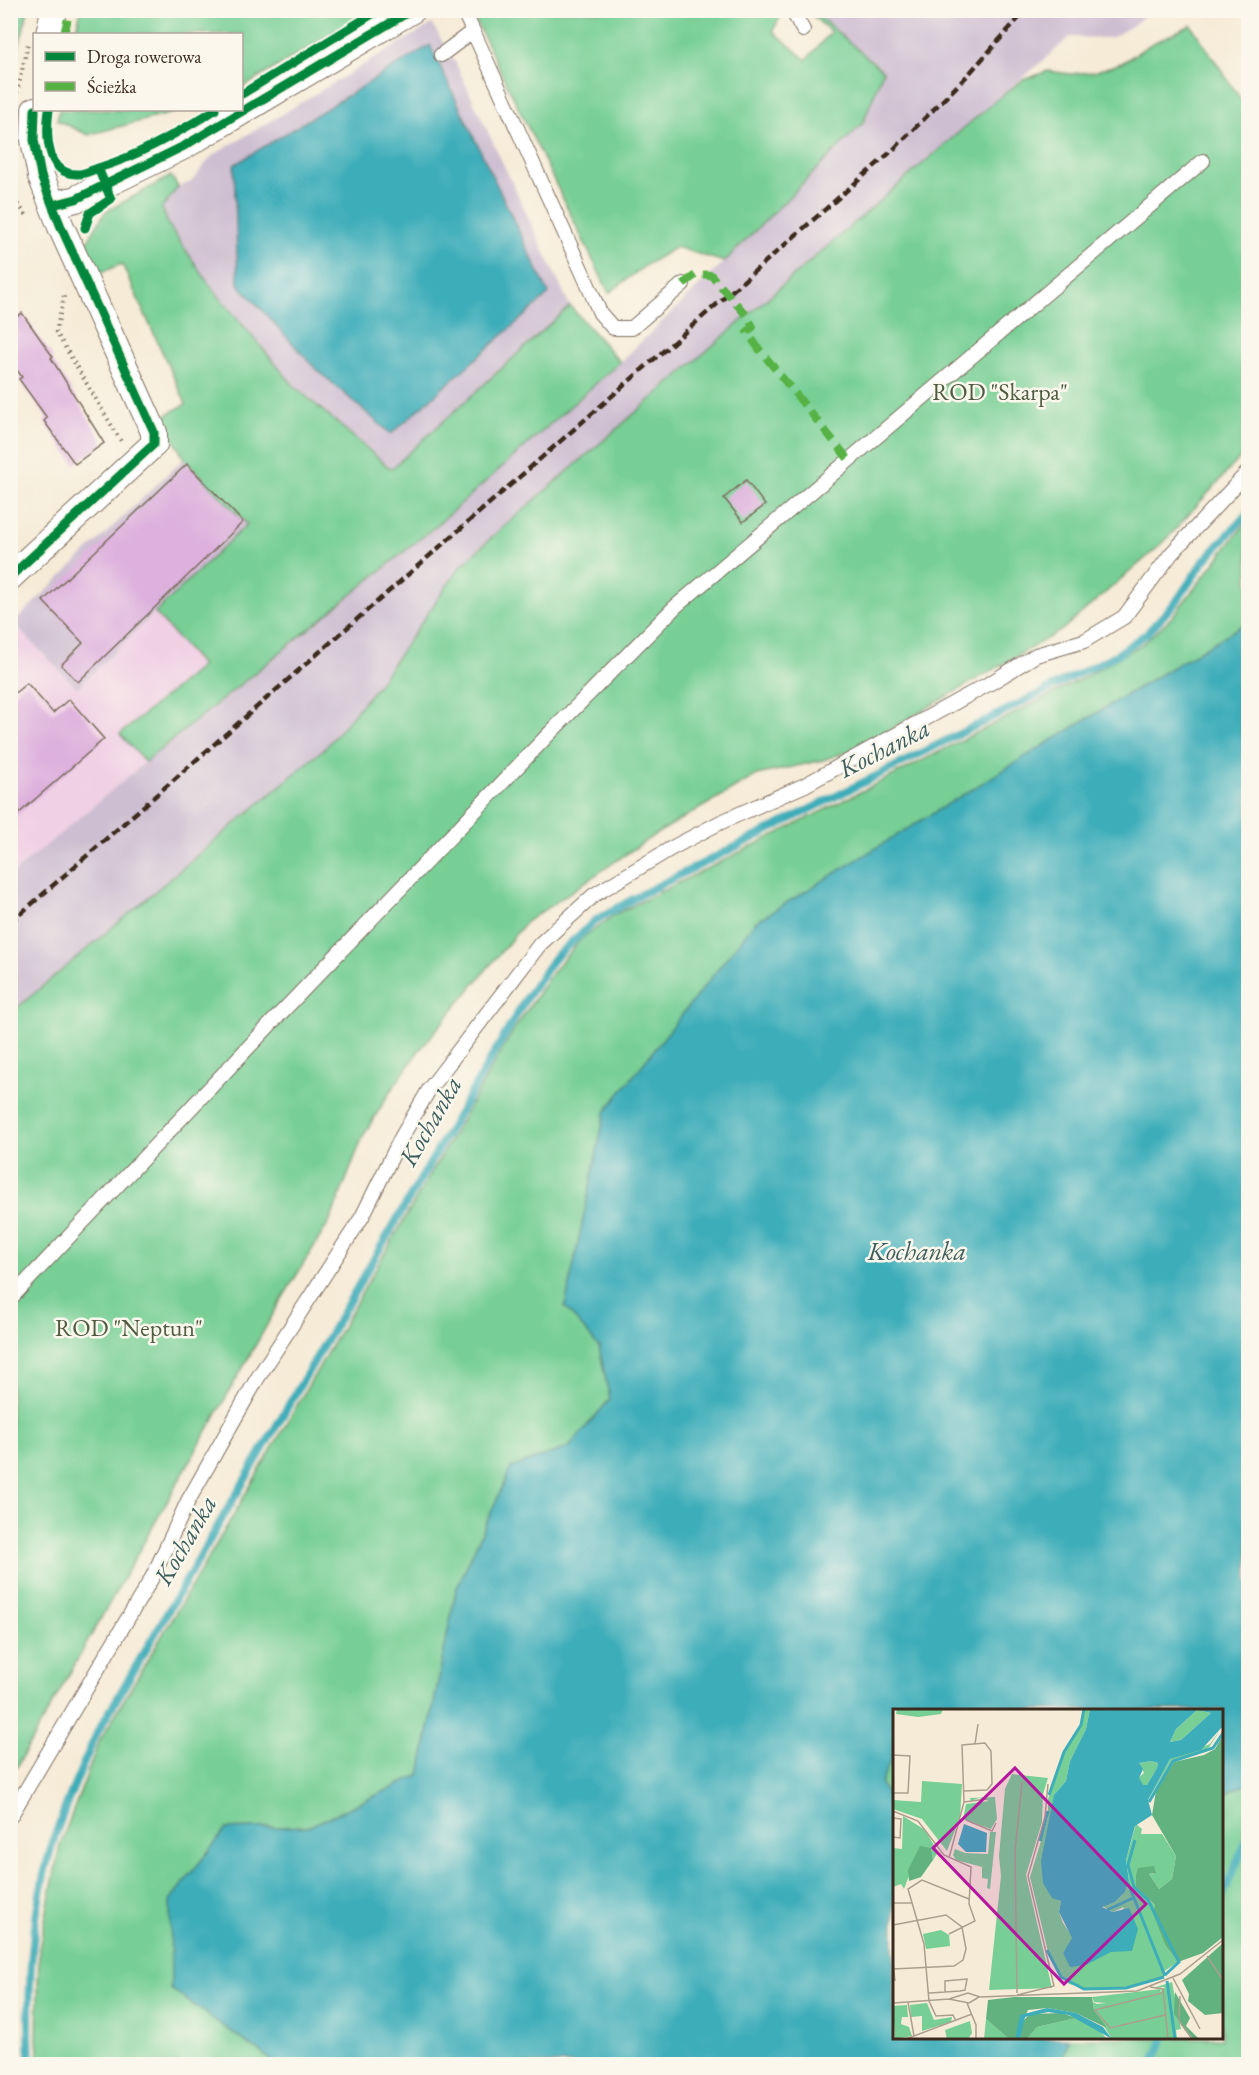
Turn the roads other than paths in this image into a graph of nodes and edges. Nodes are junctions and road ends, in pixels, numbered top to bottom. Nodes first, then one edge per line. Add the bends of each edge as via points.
1 (54, 10) edge
2 (412, 10) edge
3 (463, 10) edge
4 (792, 10) edge
5 (803, 30) dead end
6 (473, 32) junction
7 (49, 33) edge
8 (441, 55) dead end
9 (35, 111) edge
10 (243, 111) edge
11 (243, 111) edge
12 (1203, 160) dead end
13 (53, 205) junction
14 (683, 284) dead end
15 (1248, 472) edge
16 (10, 577) edge
17 (10, 1299) edge
18 (10, 1817) edge

1 - 7 street
2 - 10 street
3 - 6 lane
4 - 5 lane
6 - 8 lane
6 - 14 lane via 600,313 613,328 632,328
9 - 13 street via 34,140 41,176
11 - 13 street via 184,146 76,199
12 - 17 lane via 675,607 279,1014
13 - 16 street via 154,432 154,444
15 - 18 lane via 1172,554 1124,616 1084,641 1036,655 805,785 670,849 594,895 540,944 430,1088 362,1217 257,1379 188,1501 153,1576

